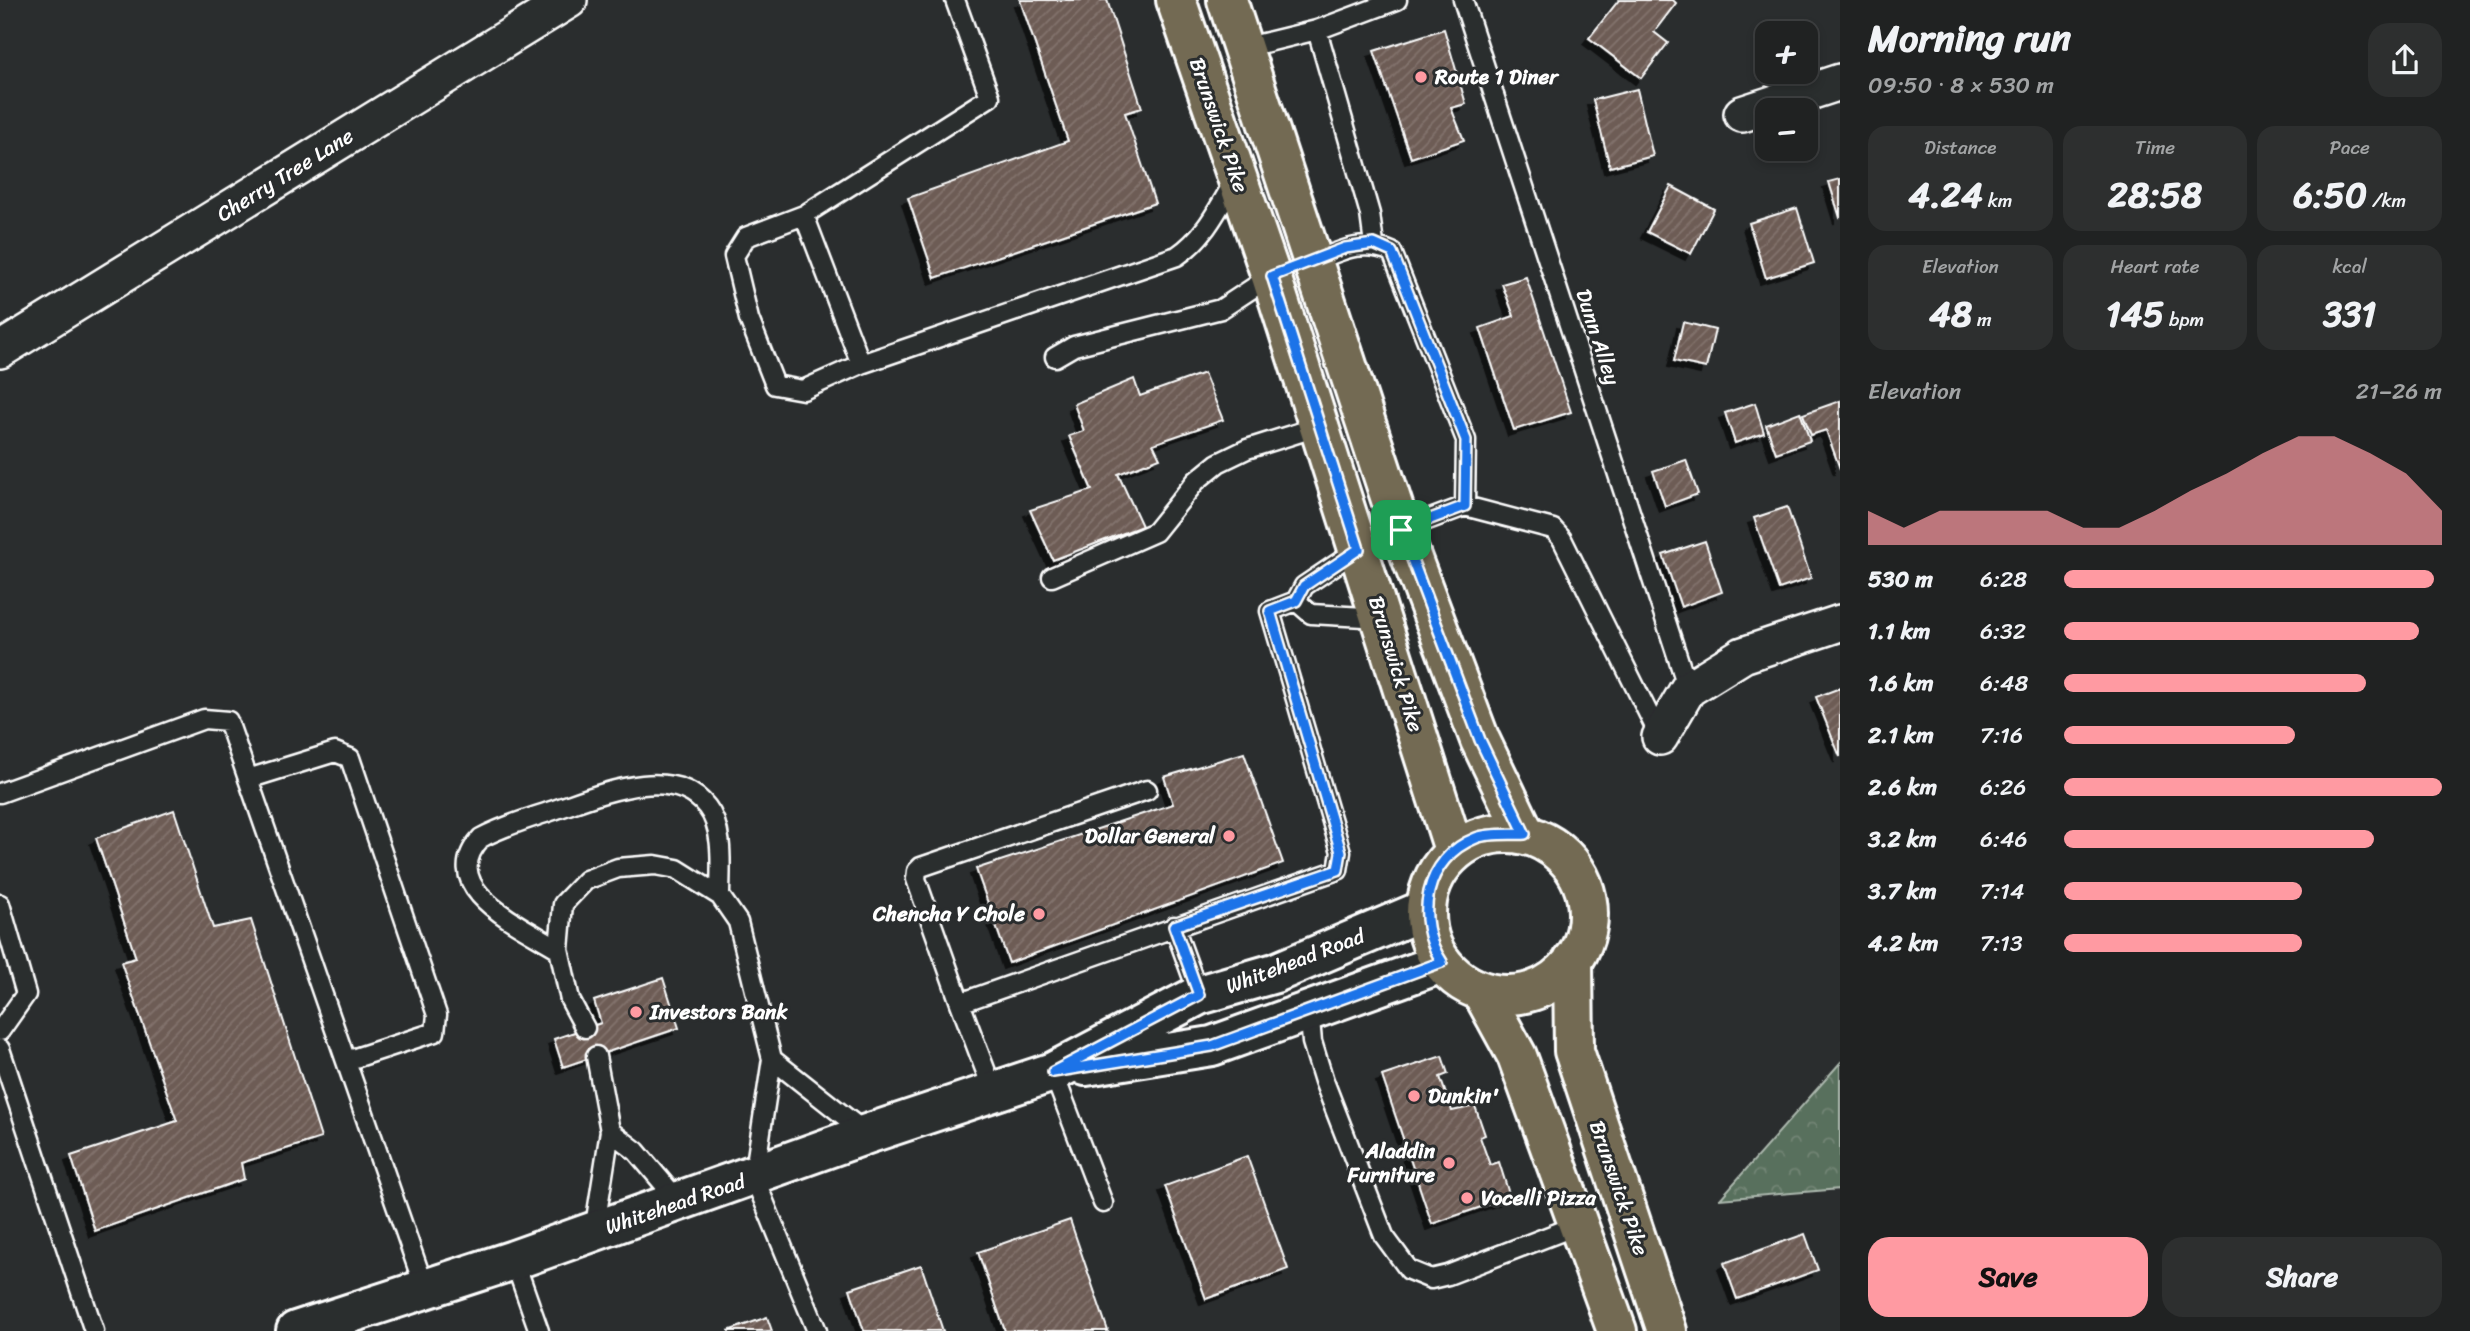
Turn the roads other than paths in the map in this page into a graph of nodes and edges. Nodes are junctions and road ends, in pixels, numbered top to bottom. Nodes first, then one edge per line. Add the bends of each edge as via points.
1 (569, 0) edge
2 (955, 0) edge
3 (1176, 0) edge
4 (1227, 0) edge
5 (1397, 0) edge
6 (1464, 0) edge
7 (1317, 30) junction
8 (1243, 48) junction
9 (1840, 82) edge
10 (1742, 114) dead end
11 (1237, 177) junction
12 (804, 215) junction
13 (1374, 244) junction
14 (1313, 262) junction
15 (1272, 276) junction
16 (0, 350) edge
17 (1055, 357) dead end
18 (861, 364) junction
19 (1320, 426) junction
20 (1465, 506) junction
21 (1401, 530) junction
22 (1359, 549) junction
23 (1052, 577) dead end
24 (1296, 601) junction
25 (1382, 618) junction
26 (1840, 624) edge
27 (1688, 689) junction
28 (1660, 737) joint
29 (248, 779) junction
30 (1147, 790) dead end
31 (0, 793) edge
32 (1525, 834) junction
33 (1454, 850) junction
34 (720, 896) junction
35 (0, 904) edge
36 (1426, 909) junction
37 (1174, 926) junction
38 (559, 949) junction
39 (1573, 960) junction
40 (1442, 962) junction
41 (1482, 992) junction
42 (1199, 995) junction
43 (960, 1003) junction
44 (1310, 1009) junction
45 (585, 1028) dead end
46 (0, 1031) edge
47 (0, 1049) edge
48 (596, 1056) dead end
49 (772, 1059) junction
50 (346, 1061) junction
51 (1053, 1072) junction
52 (994, 1093) junction
53 (610, 1131) junction
54 (867, 1134) junction
55 (754, 1177) junction
56 (680, 1203) junction
57 (1103, 1203) dead end
58 (1578, 1225) junction
59 (594, 1232) junction
60 (514, 1260) junction
61 (425, 1289) junction
62 (94, 1331) edge
63 (296, 1331) edge
64 (539, 1331) edge
65 (817, 1331) edge
66 (1617, 1331) edge
67 (1667, 1331) edge

1 - 16 street, Cherry Tree Lane
2 - 12 lane via 990,97
3 - 11 main road, Brunswick Pike
4 - 8 main road
5 - 7 lane
6 - 27 lane, Dunn Alley
7 - 8 lane
7 - 13 lane via 1370,214
8 - 14 main road
9 - 10 street
11 - 15 main road, Brunswick Pike
11 - 18 lane via 1208,227 1195,244 1177,256
12 - 18 lane
12 - 18 lane via 746,237 734,256 762,352 775,385 803,390
13 - 14 lane via 1345,248
13 - 20 lane via 1392,252 1466,440
14 - 15 street
14 - 21 main road
15 - 17 lane via 1222,309 1074,346
15 - 19 main road, Brunswick Pike
19 - 22 main road, Brunswick Pike
19 - 23 lane via 1218,463 1196,481 1156,532
20 - 21 lane
20 - 28 lane via 1553,529 1562,538
21 - 32 main road via 1480,740
22 - 24 lane via 1304,586
22 - 25 main road, Brunswick Pike
24 - 25 lane via 1311,614
24 - 37 lane via 1270,611 1341,852 1338,870
25 - 33 main road, Brunswick Pike
26 - 27 street via 1743,655
27 - 28 street
29 - 31 lane via 228,721 204,719
29 - 50 lane
29 - 50 lane via 335,752 351,758 437,1015 435,1032
30 - 43 lane via 921,867 916,878
32 - 33 main road via 1478,837
32 - 39 main road via 1560,852 1583,885 1587,925
33 - 36 main road via 1435,875
34 - 38 lane via 677,869 655,865 618,868 586,880 563,904
34 - 38 lane via 720,851 713,817 697,798 666,786 609,792 481,838 470,850 466,868 474,890 485,902
34 - 49 lane via 738,922
35 - 46 lane via 26,993
36 - 40 main road via 1429,937
36 - 42 main road, Whitehead Road via 1275,973
37 - 42 lane
37 - 43 lane
38 - 45 lane via 570,1000
39 - 41 main road via 1544,988 1523,997
39 - 67 main road, Brunswick Pike via 1574,1051
40 - 41 main road
40 - 44 main road, Whitehead Road
41 - 58 main road via 1517,1056
42 - 51 main road, Whitehead Road
43 - 52 lane
44 - 51 main road, Whitehead Road via 1212,1046
44 - 58 lane via 1312,1042 1353,1164 1384,1236 1409,1270 1431,1279 1448,1275
47 - 62 lane
48 - 53 lane
49 - 54 lane
49 - 55 lane
50 - 61 lane
51 - 52 main road, Whitehead Road
51 - 57 lane
52 - 54 main road, Whitehead Road
53 - 56 lane via 636,1152
53 - 59 lane
54 - 55 main road, Whitehead Road
55 - 56 main road, Whitehead Road
55 - 65 lane
56 - 59 main road, Whitehead Road
58 - 66 main road
59 - 60 main road, Whitehead Road
60 - 61 main road, Whitehead Road
60 - 64 lane
61 - 63 main road, Whitehead Road

